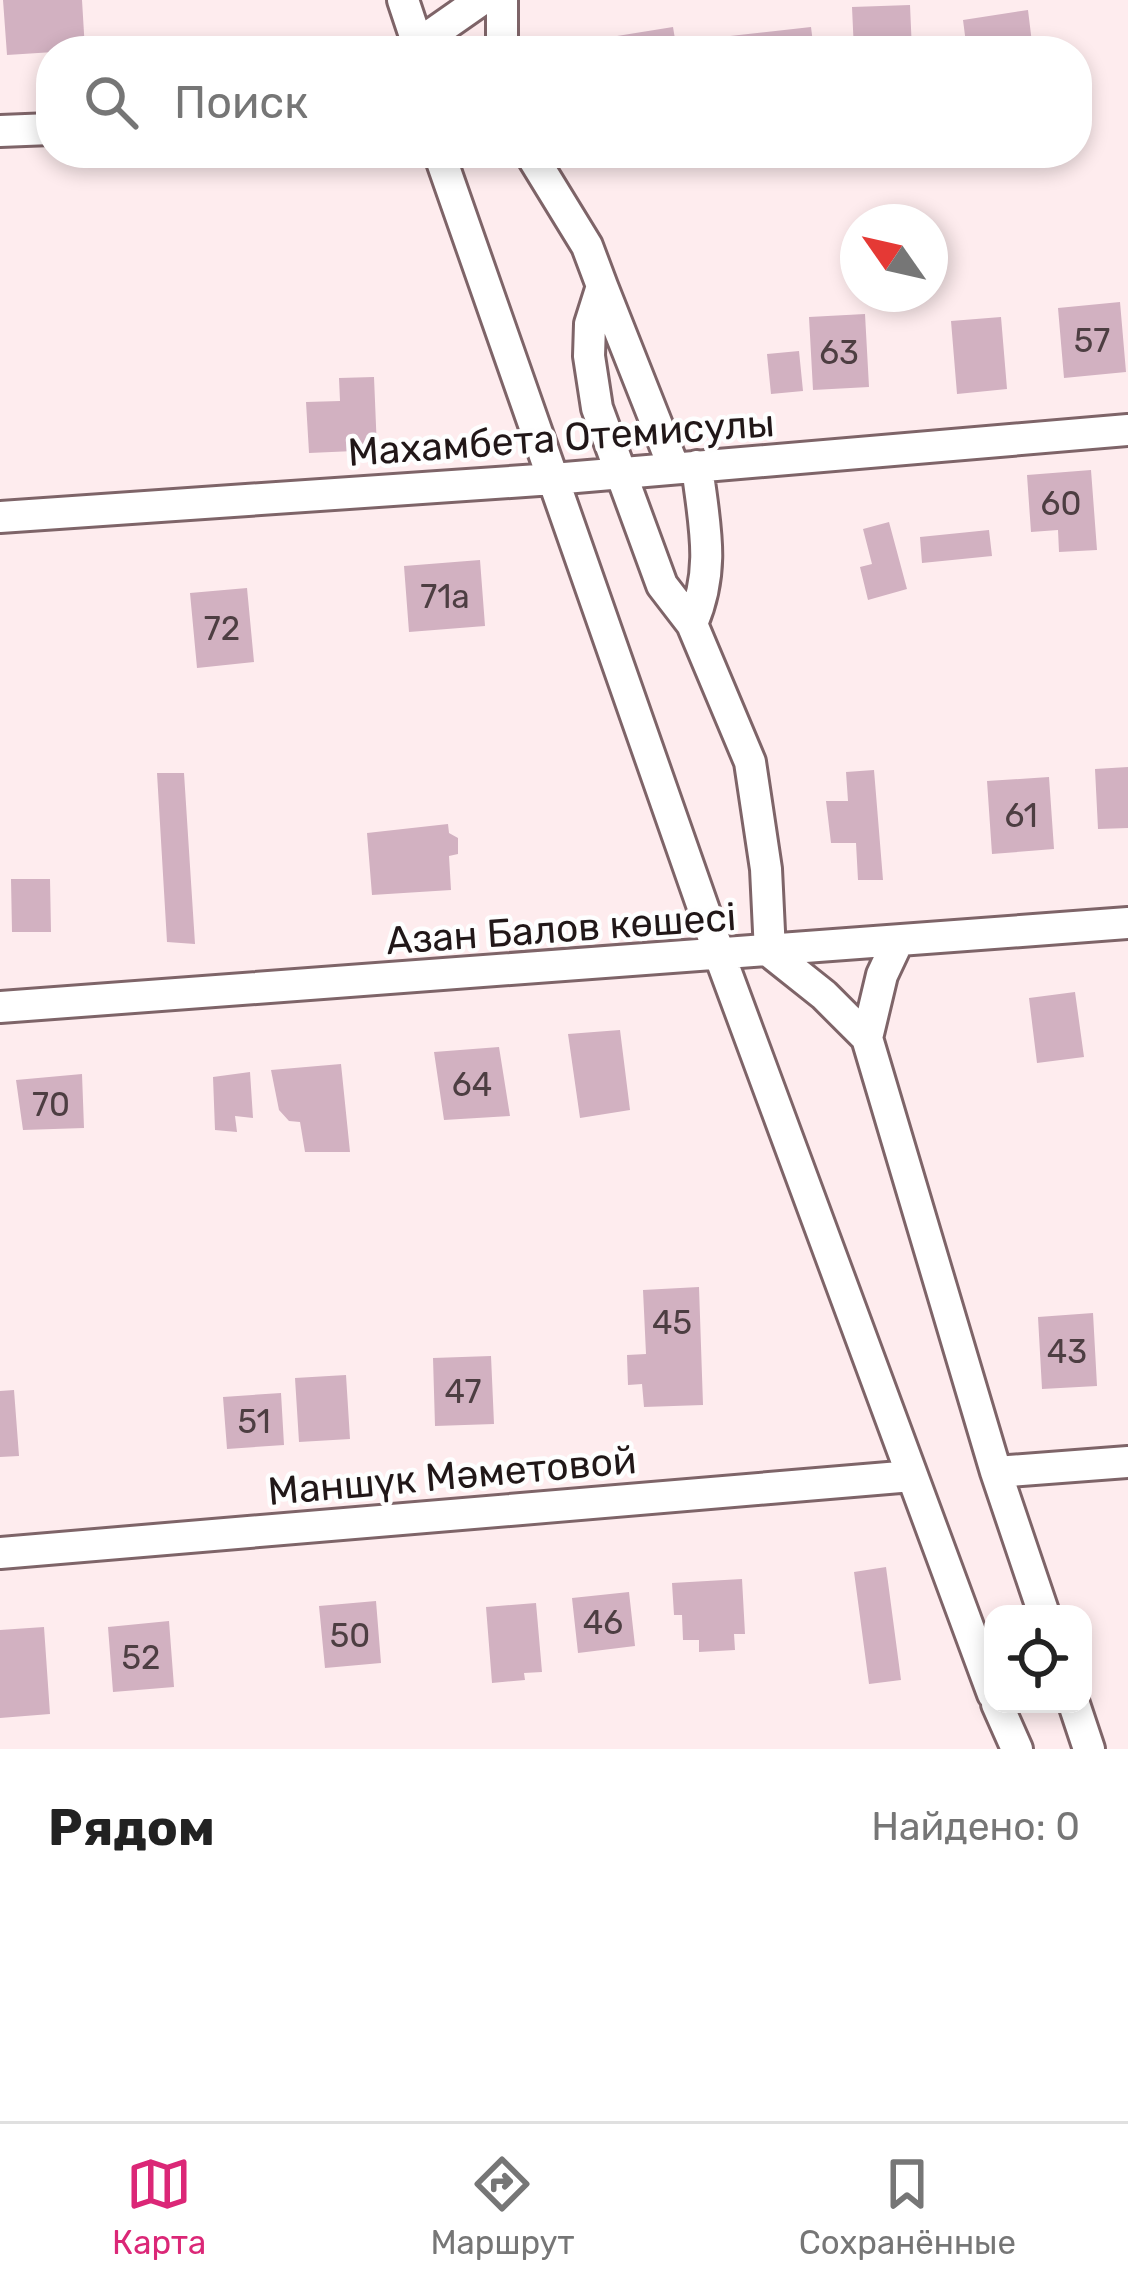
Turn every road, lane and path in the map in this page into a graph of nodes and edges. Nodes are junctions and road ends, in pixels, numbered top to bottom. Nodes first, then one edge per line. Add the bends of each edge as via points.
1 (403, 0) edge
2 (481, 0) edge
3 (502, 0) edge
4 (413, 36) edge
5 (432, 36) edge
6 (502, 36) edge
7 (36, 130) edge
8 (0, 131) edge
9 (444, 168) edge
10 (539, 168) edge
11 (602, 286) junction
12 (1128, 430) edge
13 (685, 467) junction
14 (622, 473) junction
15 (553, 478) junction
16 (0, 518) edge
17 (692, 624) junction
18 (1128, 923) edge
19 (898, 941) junction
20 (770, 952) junction
21 (720, 956) junction
22 (0, 1007) edge
23 (867, 1038) junction
24 (1128, 1462) edge
25 (996, 1472) junction
26 (912, 1476) junction
27 (0, 1552) edge
28 (1041, 1605) edge
29 (984, 1670) edge
30 (1001, 1713) edge
31 (1077, 1713) edge
32 (1017, 1749) edge
33 (1090, 1749) edge

1 - 4 street
2 - 5 street
3 - 6 street
7 - 8 street
9 - 15 street
10 - 11 street
11 - 13 street
11 - 14 street via 590,356 597,408
12 - 13 street, Махамбета Отемисулы
13 - 14 street, Махамбета Отемисулы
13 - 17 street via 709,562
14 - 15 street, Махамбета Отемисулы
14 - 17 street via 662,585
15 - 16 street, Махамбета Отемисулы
15 - 21 street
17 - 20 street via 750,762
18 - 19 street, Азан Балов көшесі
19 - 20 street, Азан Балов көшесі
19 - 23 street
20 - 21 street, Азан Балов көшесі
20 - 23 street
21 - 22 street, Азан Балов көшесі
21 - 26 street
23 - 25 street
24 - 25 street
25 - 28 street
26 - 27 street, Маншүк Мәметовой
26 - 29 street
30 - 32 street
31 - 33 street

